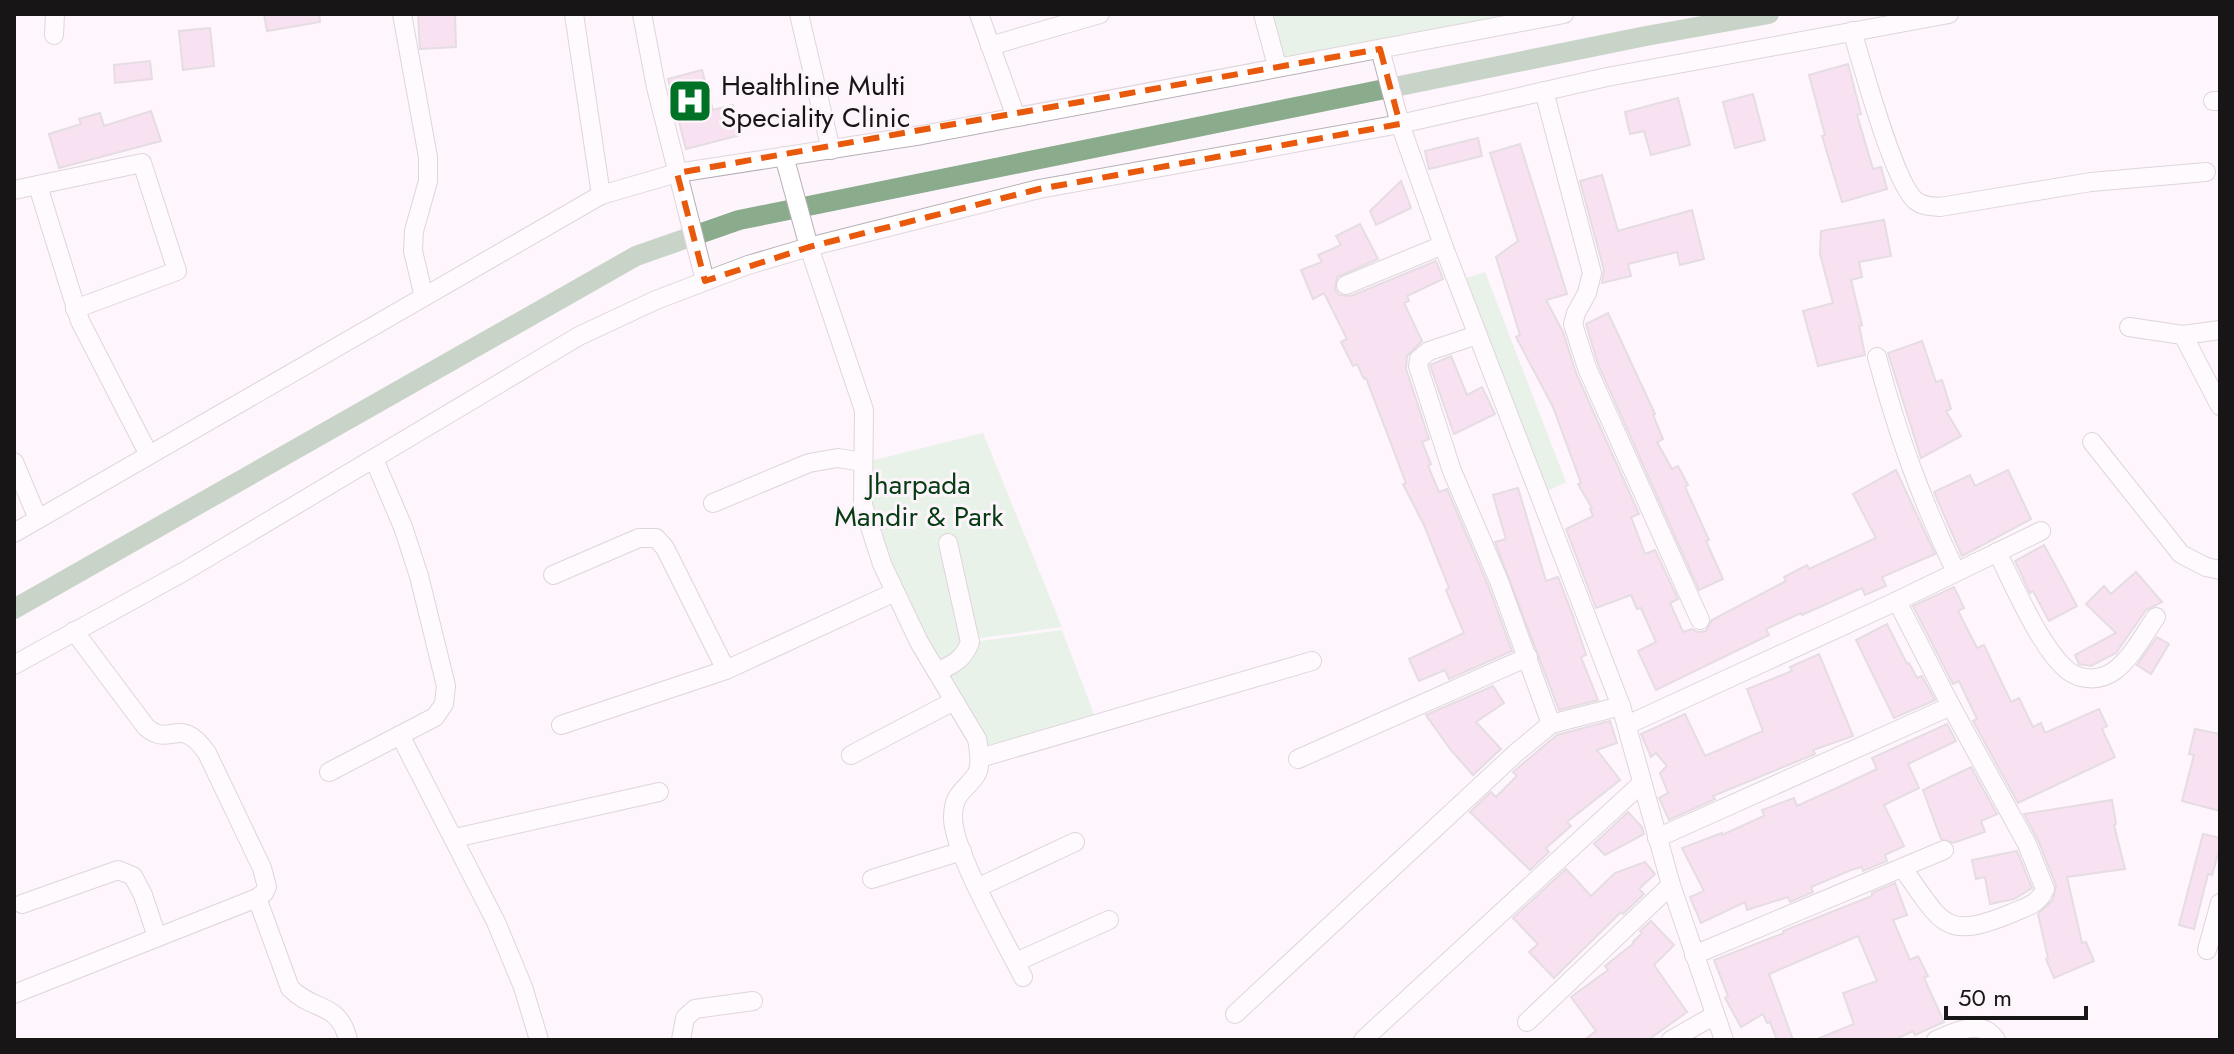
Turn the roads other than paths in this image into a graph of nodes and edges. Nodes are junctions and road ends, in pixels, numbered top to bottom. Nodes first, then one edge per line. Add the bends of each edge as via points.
1 (55, 14) edge
2 (402, 14) edge
3 (574, 14) edge
4 (642, 14) edge
5 (799, 14) edge
6 (979, 14) edge
7 (1100, 14) edge
8 (1263, 14) edge
9 (1564, 14) edge
10 (1949, 14) edge
11 (1852, 31) junction
12 (54, 35) dead end
13 (990, 46) junction
14 (1380, 49) junction
15 (1277, 66) junction
16 (1544, 91) junction
17 (1016, 117) junction
18 (1399, 123) junction
19 (831, 150) junction
20 (784, 156) junction
21 (2206, 172) dead end
22 (677, 173) junction
23 (38, 186) junction
24 (14, 190) edge
25 (601, 195) junction
26 (1443, 245) junction
27 (809, 247) junction
28 (705, 281) junction
29 (1346, 285) dead end
30 (424, 297) junction
31 (75, 309) junction
32 (2129, 327) dead end
33 (2220, 330) edge
34 (1477, 335) junction
35 (2183, 335) junction
36 (1877, 357) dead end
37 (2220, 406) edge
38 (2092, 442) dead end
39 (149, 455) junction
40 (374, 459) junction
41 (14, 462) edge
42 (863, 462) junction
43 (713, 503) dead end
44 (38, 519) junction
45 (2041, 531) dead end
46 (14, 533) edge
47 (948, 543) dead end
48 (1997, 552) junction
49 (2220, 570) edge
50 (1956, 572) junction
51 (553, 575) dead end
52 (895, 592) junction
53 (1897, 601) junction
54 (2156, 617) dead end
55 (1700, 620) dead end
56 (74, 631) junction
57 (1528, 657) junction
58 (1312, 661) dead end
59 (14, 665) edge
60 (726, 670) junction
61 (937, 672) junction
62 (954, 701) junction
63 (1621, 706) junction
64 (1951, 706) junction
65 (1551, 724) junction
66 (561, 725) dead end
67 (1627, 725) junction
68 (400, 735) junction
69 (851, 755) dead end
70 (980, 758) junction
71 (1298, 759) dead end
72 (329, 772) dead end
73 (1641, 784) junction
74 (659, 792) dead end
75 (455, 838) junction
76 (1657, 838) junction
77 (1075, 842) dead end
78 (1944, 850) dead end
79 (962, 851) junction
80 (1903, 869) junction
81 (872, 879) dead end
82 (1671, 885) junction
83 (979, 887) junction
84 (257, 898) junction
85 (2220, 903) edge
86 (22, 904) dead end
87 (1109, 920) dead end
88 (157, 937) junction
89 (2207, 950) dead end
90 (1694, 955) junction
91 (14, 994) edge
92 (753, 1001) dead end
93 (1235, 1014) dead end
94 (1715, 1015) junction
95 (1527, 1022) dead end
96 (348, 1040) edge
97 (539, 1040) edge
98 (681, 1040) edge
99 (1363, 1040) edge
100 (1671, 1040) edge
101 (1724, 1040) edge
102 (1936, 1040) edge
103 (1996, 1040) edge

1 - 12 street
2 - 30 street via 428,157 413,251
3 - 25 street
4 - 22 street
5 - 19 street
6 - 13 street
7 - 13 street
8 - 15 street
9 - 14 street
10 - 11 street
11 - 16 street
11 - 21 street via 1906,188 1925,206
13 - 17 street
14 - 15 street
14 - 18 street
15 - 17 street
16 - 18 street
16 - 55 street via 1592,273 1573,324 1587,368
17 - 19 street
18 - 26 street
18 - 27 street via 1039,189
19 - 20 street
20 - 22 street
20 - 27 street
22 - 25 street
22 - 28 street
23 - 24 street
23 - 31 street
23 - 31 street via 142,163 177,271
25 - 30 street
26 - 29 street
26 - 34 street
27 - 28 street
27 - 42 street via 864,410
28 - 40 street via 579,336
30 - 39 street
31 - 39 street
32 - 35 street
33 - 35 street
34 - 57 street via 1429,351 1418,366 1452,471
34 - 63 street
35 - 37 street
36 - 50 street via 1908,462
38 - 49 street via 2181,554
39 - 44 street
40 - 56 street
40 - 68 street via 419,576 446,686 444,704 435,717
41 - 44 street
42 - 43 street via 838,458 809,463
42 - 52 street via 863,505
44 - 46 street
45 - 48 street
47 - 61 street via 970,642 966,654
48 - 50 street
48 - 54 street via 2054,655 2083,678 2115,671
50 - 53 street
51 - 60 street via 639,538 656,538
52 - 60 street
52 - 61 street
53 - 64 street
53 - 67 street
56 - 59 street
56 - 84 street via 146,727 163,736 190,734 207,753 266,880 264,893
57 - 65 street
57 - 71 street
58 - 70 street
60 - 66 street
61 - 62 street
62 - 69 street
62 - 70 street via 977,739
63 - 65 street
63 - 67 street
64 - 76 street
64 - 80 street via 2027,844 2045,889 2029,906 1966,928 1936,913
65 - 93 street
67 - 73 street
68 - 72 street
68 - 75 street
70 - 79 street via 977,774 956,802 953,820
73 - 76 street
73 - 99 street
74 - 75 street
75 - 97 street via 523,987
76 - 82 street
77 - 83 street
78 - 80 street
79 - 81 street
79 - 83 street
80 - 90 street
82 - 90 street
82 - 95 street
83 - 87 street via 1019,970
84 - 88 street
84 - 96 street via 290,988 339,1017
85 - 89 street
86 - 88 street via 118,870 133,876
88 - 91 street
90 - 94 street
92 - 98 street via 695,1009 685,1018
94 - 100 street
94 - 101 street
102 - 103 street via 1981,1027

